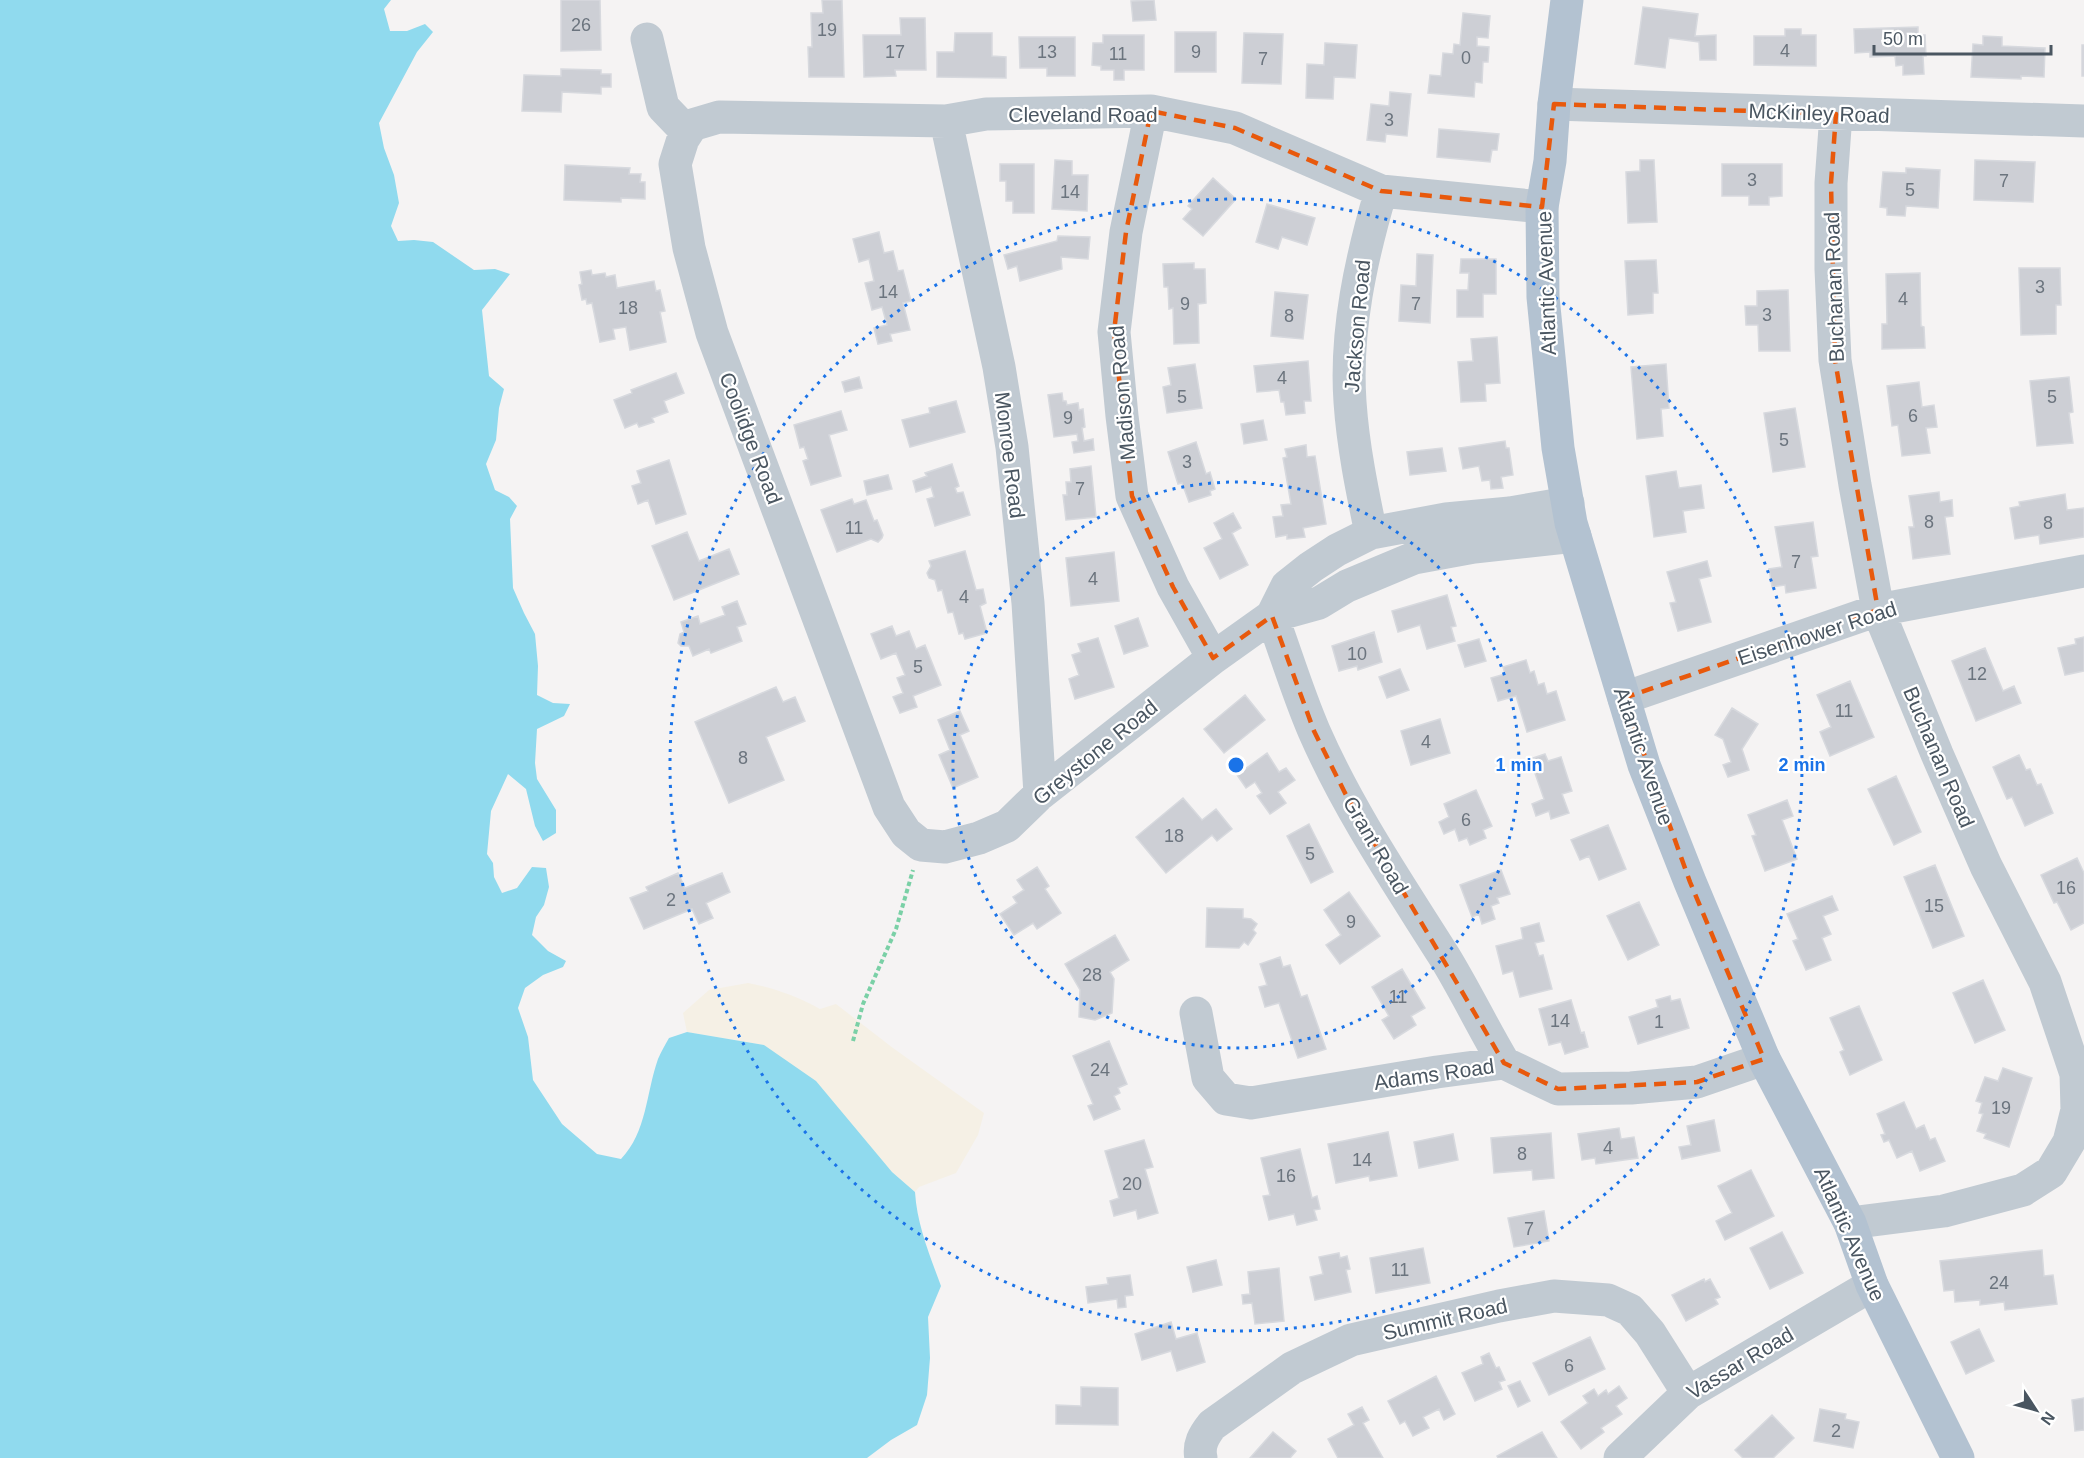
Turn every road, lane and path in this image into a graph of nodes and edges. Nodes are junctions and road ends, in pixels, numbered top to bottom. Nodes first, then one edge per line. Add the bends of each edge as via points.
1 (1568, 0) edge
2 (647, 39) dead end
3 (1554, 104) junction
4 (1151, 111) junction
5 (1836, 114) junction
6 (946, 121) junction
7 (2084, 121) edge
8 (687, 132) junction
9 (1381, 191) junction
10 (1542, 207) junction
11 (1568, 503) junction
12 (1371, 533) junction
13 (1575, 536) junction
14 (2084, 571) edge
15 (1878, 610) junction
16 (1272, 616) junction
17 (1214, 658) junction
18 (1624, 698) junction
19 (1040, 795) junction
20 (913, 839) junction
21 (1196, 1013) dead end
22 (853, 1041) dead end
23 (1764, 1059) junction
24 (1504, 1063) junction
25 (1850, 1223) junction
26 (1872, 1286) junction
27 (1688, 1393) junction
28 (1200, 1455) edge
29 (1620, 1458) edge
30 (1958, 1458) edge

1 - 3 main road, Atlantic Avenue
2 - 8 street via 663,107
3 - 5 street, McKinley Road
3 - 10 main road, Atlantic Avenue
4 - 6 street, Cleveland Road via 986,114
4 - 9 street, Cleveland Road via 1235,128
4 - 17 street, Madison Road via 1126,232 1114,332 1122,416 1132,496 1173,586
5 - 7 street, McKinley Road
5 - 15 street, Buchanan Road via 1831,183 1835,360
6 - 8 street, Cleveland Road via 719,117 692,124
6 - 19 street, Monroe Road via 999,367 1012,447 1028,603
8 - 20 street, Coolidge Road via 675,164 689,248 712,333 889,807
9 - 10 street, Cleveland Road
9 - 12 street, Jackson Road via 1364,249 1350,355 1350,402
10 - 11 main road, Atlantic Avenue via 1548,368
11 - 12 street, Greystone Road
11 - 13 main road, Atlantic Avenue
12 - 16 street, Greystone Road via 1337,550 1287,586
13 - 16 street, Greystone Road via 1414,558 1373,574 1319,603
13 - 18 main road, Atlantic Avenue
14 - 15 street, Eisenhower Road
15 - 18 street, Eisenhower Road
15 - 25 street, Buchanan Road via 1986,867 2045,982 2076,1074 2077,1110 2069,1142 2050,1172 2023,1190 1944,1211
16 - 17 street, Greystone Road
16 - 24 street, Grant Road via 1314,731 1375,849 1445,958
17 - 19 street, Greystone Road
18 - 23 main road, Atlantic Avenue via 1644,765
19 - 20 street, Greystone Road via 1007,826 979,838 945,847
20 - 22 path via 896,929 863,1004
21 - 24 street, Adams Road via 1208,1078 1226,1099 1251,1103
23 - 24 street, Adams Road via 1697,1082 1579,1089 1558,1089
23 - 25 main road, Atlantic Avenue
25 - 26 main road, Atlantic Avenue
26 - 27 street, Vassar Road
26 - 30 main road, Atlantic Avenue
27 - 28 street, Summit Road via 1650,1333 1630,1310 1608,1300 1554,1296 1351,1340 1292,1368 1230,1411 1203,1437
27 - 29 street, Vassar Road

